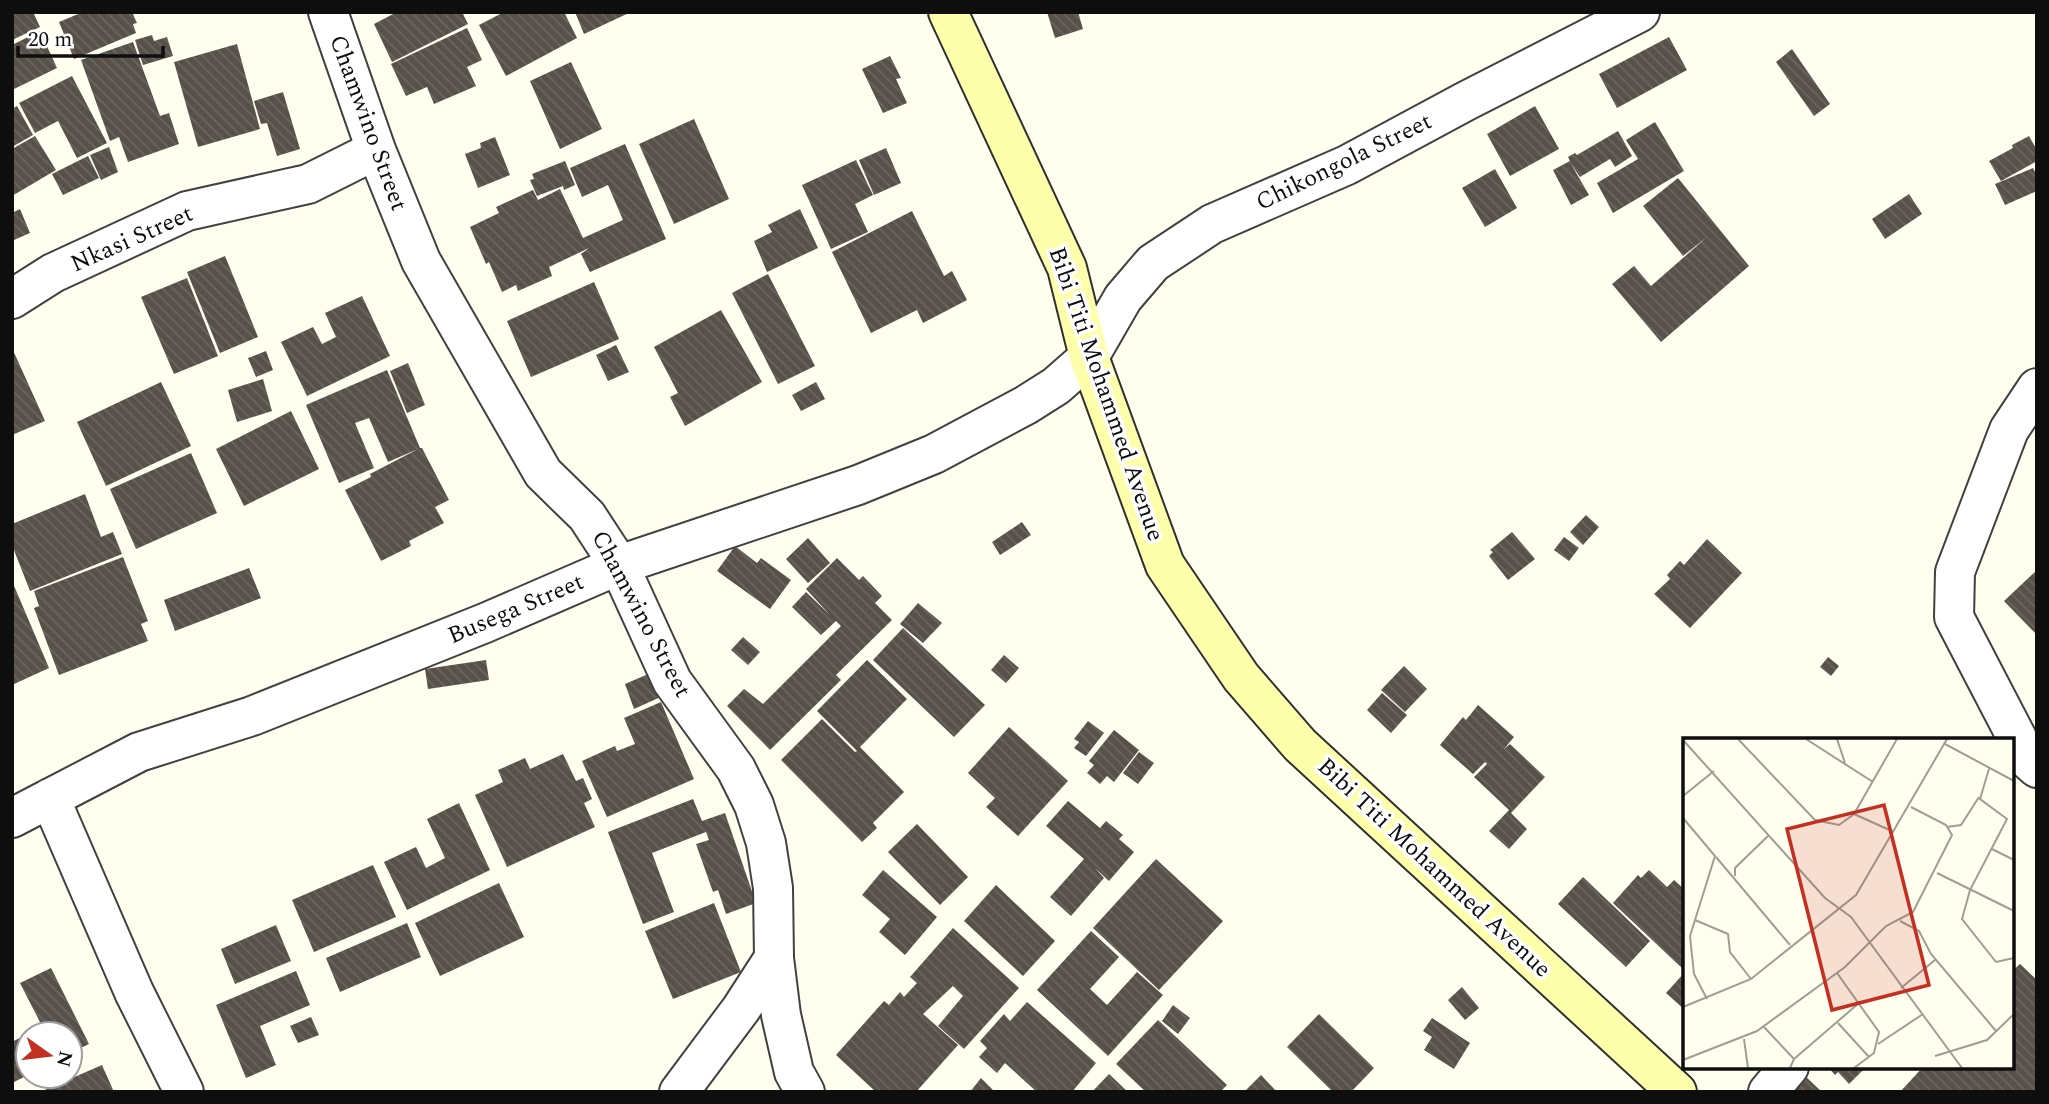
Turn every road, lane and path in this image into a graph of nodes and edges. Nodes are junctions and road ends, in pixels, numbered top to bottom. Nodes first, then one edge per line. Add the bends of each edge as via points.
1 (328, 12) edge
2 (948, 12) edge
3 (1640, 12) edge
4 (376, 150) junction
5 (12, 299) edge
6 (1089, 357) junction
7 (2037, 388) edge
8 (619, 565) junction
9 (2010, 738) edge
10 (2014, 746) edge
11 (2026, 772) edge
12 (50, 798) junction
13 (12, 818) edge
14 (774, 958) junction
15 (1787, 1069) edge
16 (184, 1092) edge
17 (679, 1092) edge
18 (805, 1092) edge
19 (1677, 1092) edge
20 (1768, 1092) edge

1 - 4 street, Chamwino Street
2 - 6 street, Bibi Titi Mohammed Avenue via 1067,268
3 - 6 street, Chikongola Street via 1347,165 1212,224 1153,263 1122,298
4 - 5 street, Nkasi Street via 308,184 187,211 53,273
4 - 8 street, Chamwino Street via 421,261 521,438 543,473 587,516
6 - 8 street, Busega Street via 1026,405 934,453 858,485
6 - 19 street, Bibi Titi Mohammed Avenue via 1165,565 1241,677 1300,745
7 - 9 street via 2009,430 1955,572 1954,617
8 - 12 street, Busega Street via 252,716 139,752
8 - 14 street, Chamwino Street via 672,681 736,769 754,805 773,888
10 - 11 street
12 - 13 street, Busega Street
12 - 16 street via 134,992
14 - 17 street
14 - 18 street, Chamwino Street via 783,1027 794,1072
15 - 20 street

